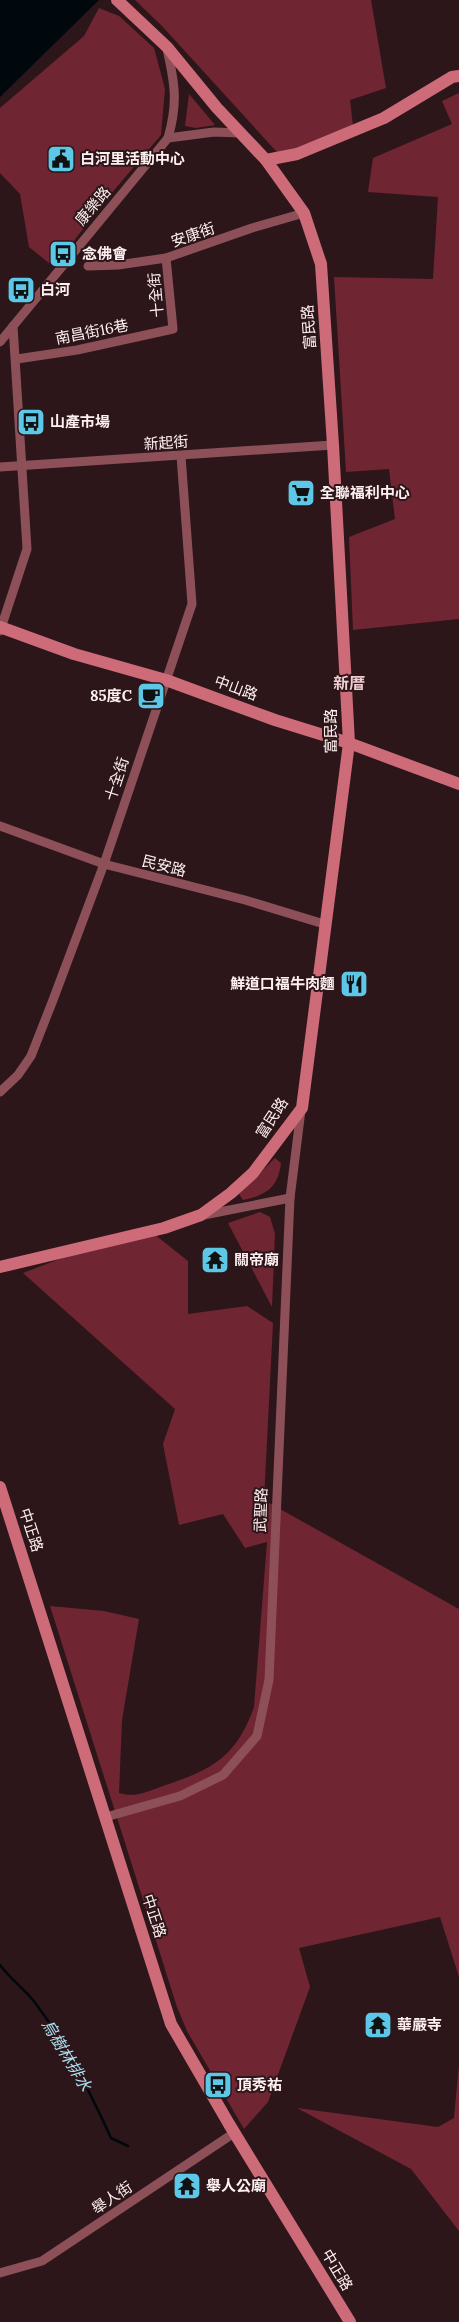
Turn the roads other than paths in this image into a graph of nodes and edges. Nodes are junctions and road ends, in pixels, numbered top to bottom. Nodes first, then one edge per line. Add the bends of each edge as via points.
1 (119, 2) edge
2 (167, 47) junction
3 (459, 76) edge
4 (239, 132) junction
5 (168, 138) junction
6 (266, 160) junction
7 (304, 213) junction
8 (166, 258) junction
9 (88, 266) dead end
10 (13, 326) junction
11 (173, 330) joint
12 (0, 342) edge
13 (17, 359) junction
14 (334, 445) junction
15 (181, 456) junction
16 (0, 467) edge
17 (23, 467) junction
18 (0, 629) edge
19 (166, 680) junction
20 (349, 743) junction
21 (459, 784) edge
22 (0, 826) edge
23 (104, 864) junction
24 (324, 924) junction
25 (0, 1092) edge
26 (302, 1108) junction
27 (290, 1198) junction
28 (201, 1215) junction
29 (0, 1267) edge
30 (0, 1487) edge
31 (106, 1817) junction
32 (234, 2133) junction
33 (0, 2273) edge
34 (350, 2322) edge

1 - 2 main road, 富民路
2 - 4 main road, 富民路
2 - 5 street, 康樂路 via 175,90 175,114
3 - 6 main road via 452,77 384,118 297,154
4 - 5 street
4 - 6 main road, 富民路
5 - 10 street, 康樂路
6 - 7 main road, 富民路
7 - 8 street, 安康街
7 - 14 main road, 富民路 via 321,264
8 - 9 street, 安康街
8 - 11 street, 十全街
10 - 12 street, 康樂路
10 - 13 street
11 - 13 street, 南昌街16巷
13 - 17 street
14 - 15 street, 新起街
14 - 20 main road, 富民路
15 - 17 street, 新起街
15 - 19 street, 十全街 via 192,604
16 - 17 street, 新起街
17 - 18 street via 27,549
18 - 19 main road, 中山路
19 - 20 main road, 中山路
19 - 23 street, 十全街
20 - 21 main road, 中山路
20 - 24 main road, 富民路
22 - 23 street, 民安路
23 - 24 street, 民安路
23 - 25 street, 十全街 via 31,1056 18,1075
24 - 26 main road, 富民路
26 - 27 street, 武聖路
26 - 28 main road, 富民路 via 253,1173
27 - 28 street
27 - 31 street, 武聖路 via 269,1680 257,1736 223,1775 180,1796
28 - 29 main road, 富民路 via 164,1228
30 - 31 main road, 中正路
31 - 32 main road, 中正路 via 171,2024
32 - 33 street, 舉人街 via 42,2261
32 - 34 main road, 中正路

